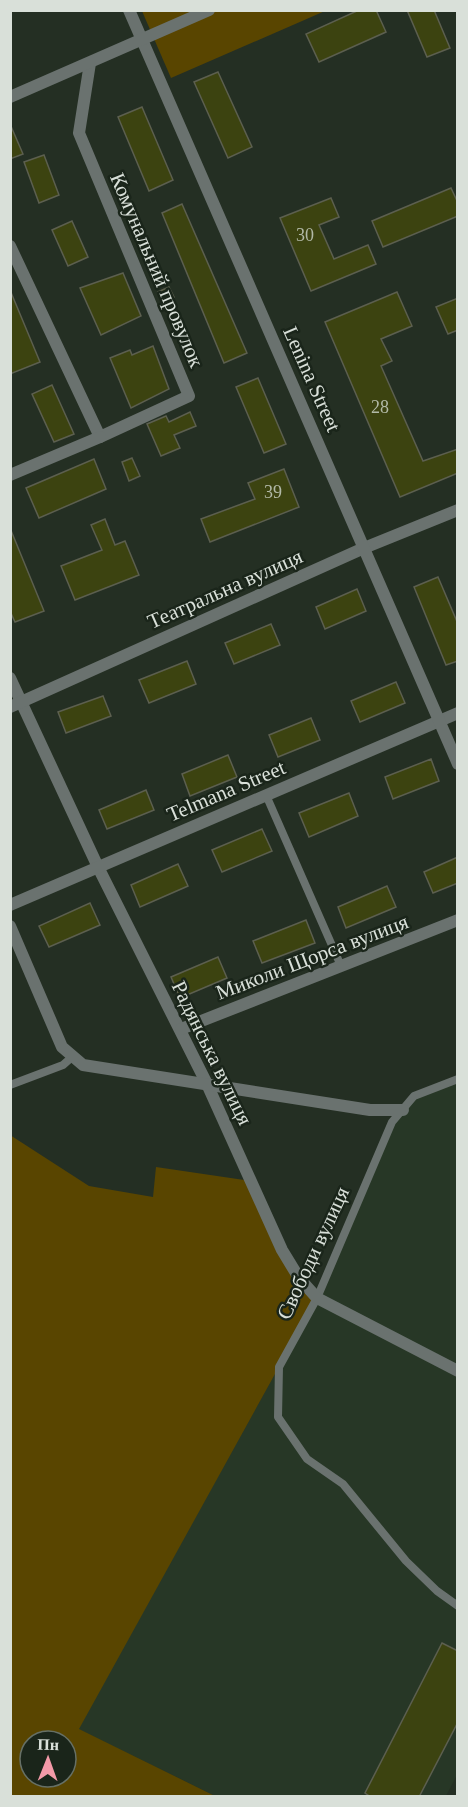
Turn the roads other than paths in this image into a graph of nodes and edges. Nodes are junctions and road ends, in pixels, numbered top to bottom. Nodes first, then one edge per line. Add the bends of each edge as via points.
1 (129, 10) edge
2 (209, 10) edge
3 (142, 40) junction
4 (90, 63) junction
5 (10, 97) edge
6 (10, 246) edge
7 (100, 437) junction
8 (10, 475) edge
9 (458, 510) edge
10 (364, 548) junction
11 (10, 678) edge
12 (16, 704) edge
13 (458, 713) edge
14 (438, 721) junction
15 (458, 764) edge
16 (266, 795) junction
17 (98, 867) junction
18 (10, 905) edge
19 (458, 921) edge
20 (10, 926) edge
21 (341, 966) junction
22 (181, 1029) junction
23 (72, 1057) junction
24 (458, 1079) edge
25 (207, 1084) junction
26 (10, 1085) edge
27 (403, 1110) junction
28 (317, 1298) junction
29 (458, 1371) edge
30 (458, 1605) edge

1 - 3 street, Lenina Street
2 - 3 street
3 - 4 street
3 - 10 street, Lenina Street
4 - 5 street
4 - 7 street, Комунальний провулок via 79,133 189,396
6 - 7 street
7 - 8 street, Комунальний провулок
9 - 10 street, Театральна вулиця
10 - 12 street, Театральна вулиця
10 - 14 street, Lenina Street
11 - 12 street, Радянська вулиця
12 - 17 street, Радянська вулиця
13 - 14 street, Telmana Street
14 - 15 street, Lenina Street
14 - 16 street, Telmana Street
16 - 17 street, Telmana Street
16 - 21 lane
17 - 18 street, Telmana Street
17 - 22 street, Радянська вулиця
19 - 21 street, Миколи Щорса вулиця
20 - 23 street via 62,1047
21 - 22 street, Миколи Щорса вулиця
22 - 25 street, Радянська вулиця
23 - 25 street via 83,1065
23 - 26 lane via 63,1065
24 - 27 lane, Свободи вулиця via 414,1096
25 - 27 street via 370,1110
25 - 28 street, Радянська вулиця via 282,1250
27 - 28 lane, Свободи вулиця via 392,1122
28 - 29 street, Радянська вулиця
28 - 30 lane, Свободи вулиця via 279,1366 278,1417 307,1459 343,1484 406,1561

